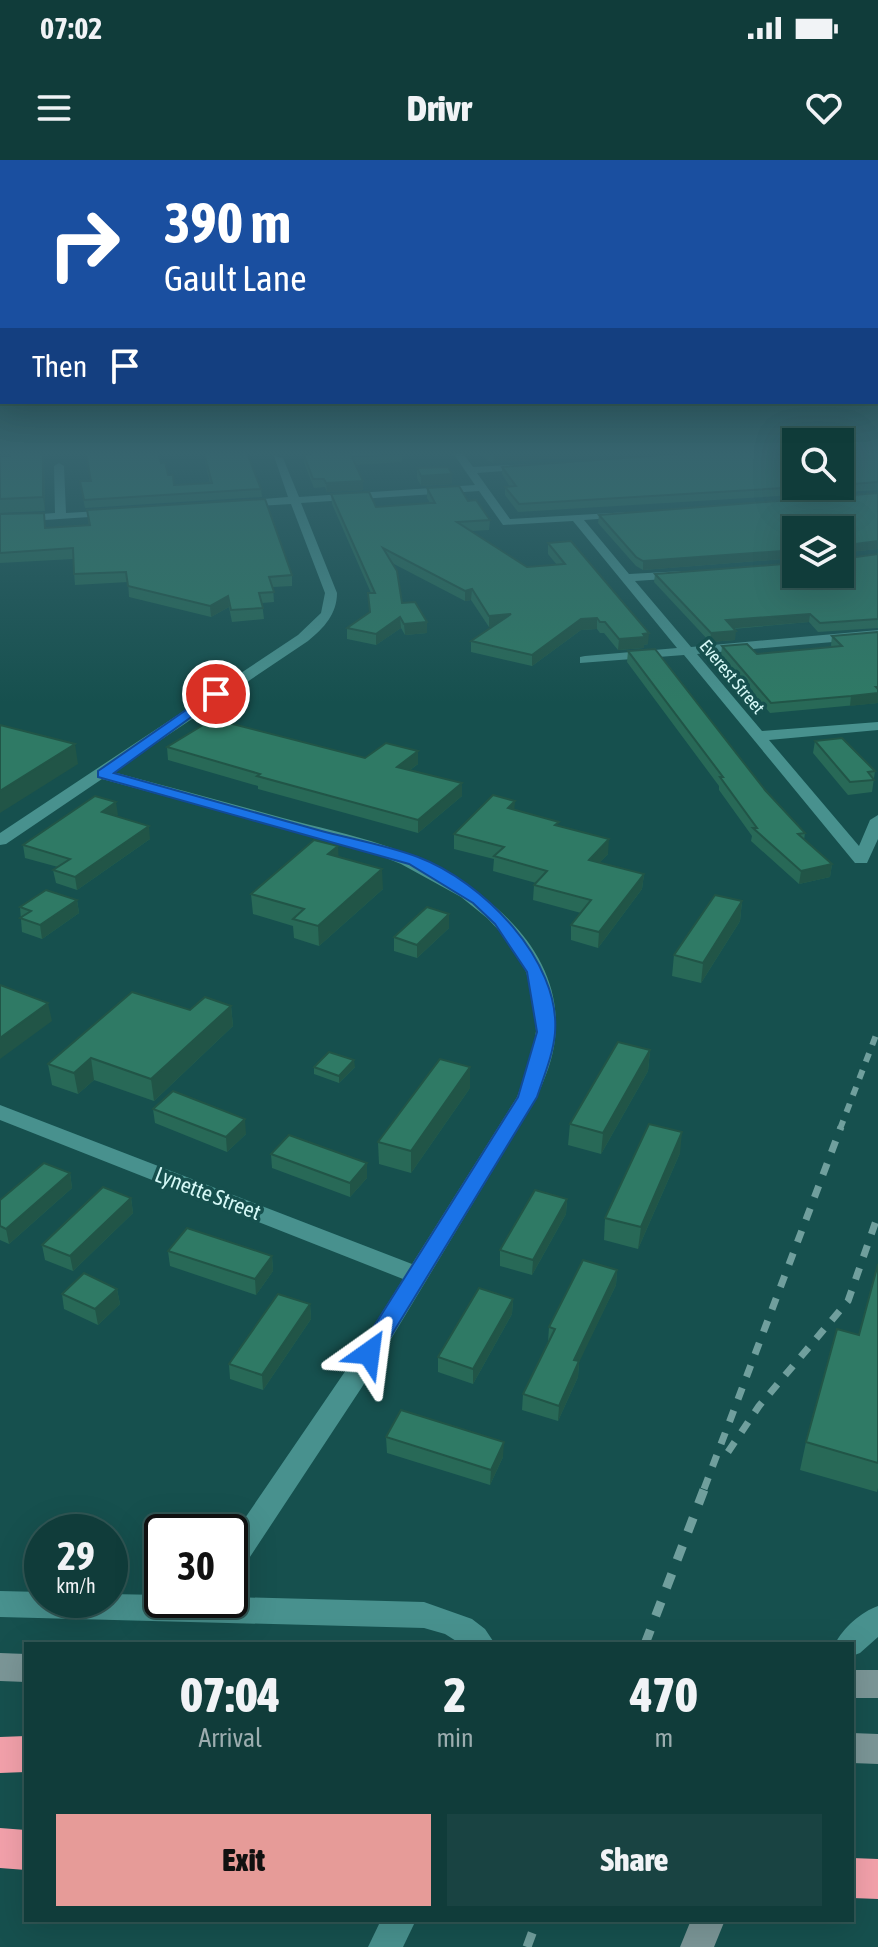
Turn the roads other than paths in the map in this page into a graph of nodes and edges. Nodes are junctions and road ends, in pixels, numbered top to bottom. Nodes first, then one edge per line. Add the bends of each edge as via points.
1 (310, 536) edge
2 (591, 536) edge
3 (689, 573) edge
4 (626, 578) junction
5 (878, 634) edge
6 (687, 651) junction
7 (585, 660) dead end
8 (878, 726) edge
9 (758, 736) junction
10 (103, 774) junction
11 (878, 820) edge
12 (0, 840) edge
13 (0, 1112) edge
14 (416, 1275) junction
15 (248, 1536) edge
16 (0, 1604) edge
17 (144, 1605) edge
18 (248, 1607) edge
19 (878, 1619) edge
20 (479, 1642) edge
21 (852, 1642) edge
22 (0, 1667) edge
23 (24, 1668) edge
24 (854, 1684) edge
25 (878, 1684) edge
26 (854, 1748) edge
27 (878, 1749) edge
28 (24, 1754) edge
29 (0, 1755) edge
30 (0, 1848) edge
31 (24, 1850) edge
32 (854, 1878) edge
33 (878, 1879) edge
34 (398, 1922) edge
35 (707, 1922) edge
36 (385, 1947) edge
37 (697, 1947) edge

1 - 10 street via 331,593 324,619
2 - 4 street, Everest Street
3 - 4 street
4 - 6 street, Everest Street
5 - 6 street
6 - 7 street
6 - 9 street, Everest Street
8 - 9 street
9 - 11 street, Everest Street via 861,859
10 - 12 street
10 - 14 street via 414,861 478,900 501,921 536,972 546,1032 537,1072 527,1097
13 - 14 street, Lynette Street
14 - 15 street
16 - 17 street
18 - 20 street via 424,1615 451,1621
19 - 21 street
22 - 23 main road
24 - 25 main road
26 - 27 main road
28 - 29 highway
30 - 31 highway
32 - 33 highway
34 - 36 street
35 - 37 main road

